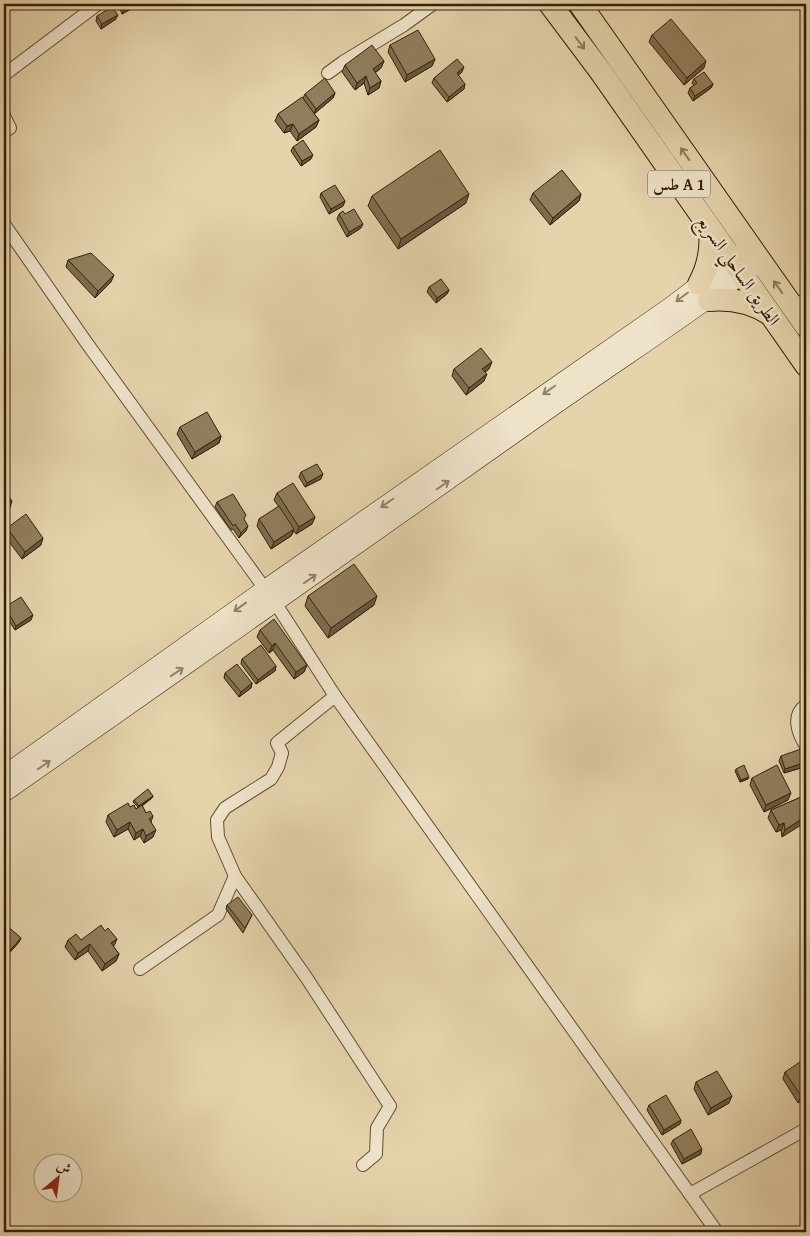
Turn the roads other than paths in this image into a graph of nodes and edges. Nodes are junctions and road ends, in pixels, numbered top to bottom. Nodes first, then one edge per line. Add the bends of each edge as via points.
1 (98, 4) edge
2 (433, 4) edge
3 (550, 4) edge
4 (580, 4) edge
5 (328, 73) dead end
6 (4, 75) edge
7 (4, 116) edge
8 (4, 132) edge
9 (4, 224) edge
10 (710, 229) junction
11 (746, 260) junction
12 (704, 292) junction
13 (799, 303) edge
14 (771, 315) junction
15 (806, 326) edge
16 (806, 365) edge
17 (598, 366) junction
18 (364, 520) junction
19 (375, 534) junction
20 (265, 589) junction
21 (276, 604) junction
22 (143, 685) junction
23 (335, 696) junction
24 (806, 705) edge
25 (806, 746) edge
26 (4, 775) edge
27 (4, 793) edge
28 (235, 876) junction
29 (140, 970) dead end
30 (806, 1129) edge
31 (363, 1165) dead end
32 (690, 1194) junction
33 (717, 1232) edge

1 - 6 street
2 - 5 street
3 -> 10 highway, الطريق الساحلي السريع / طس A 1 via 602,72
11 -> 4 highway, الطريق الساحلي السريع / طس A 1
7 - 8 street via 10,128
9 - 20 street
10 - 11 highway, الطريق الساحلي السريع / طس A 1
10 - 12 highway via 711,252
11 - 12 street
13 -> 11 highway, الطريق الساحلي السريع / طس A 1
11 - 14 highway, الطريق الساحلي السريع / طس A 1
12 - 14 highway via 752,304
12 - 17 street
13 - 15 highway, الطريق الساحلي السريع / طس A 1
14 - 16 highway, الطريق الساحلي السريع / طس A 1
17 -> 18 street
19 -> 17 street
18 - 19 street
18 - 20 street
21 -> 19 street
20 - 21 street
20 -> 22 street
22 -> 21 street
21 - 23 street
22 - 26 street
27 -> 22 street
23 - 28 street via 277,743 282,753 271,779 225,808 217,820 218,837
23 - 32 street
24 - 25 street via 801,708 797,721 799,736
28 - 29 street via 218,915
28 - 31 street via 390,1106 377,1128 376,1154
30 - 32 street
32 - 33 street

